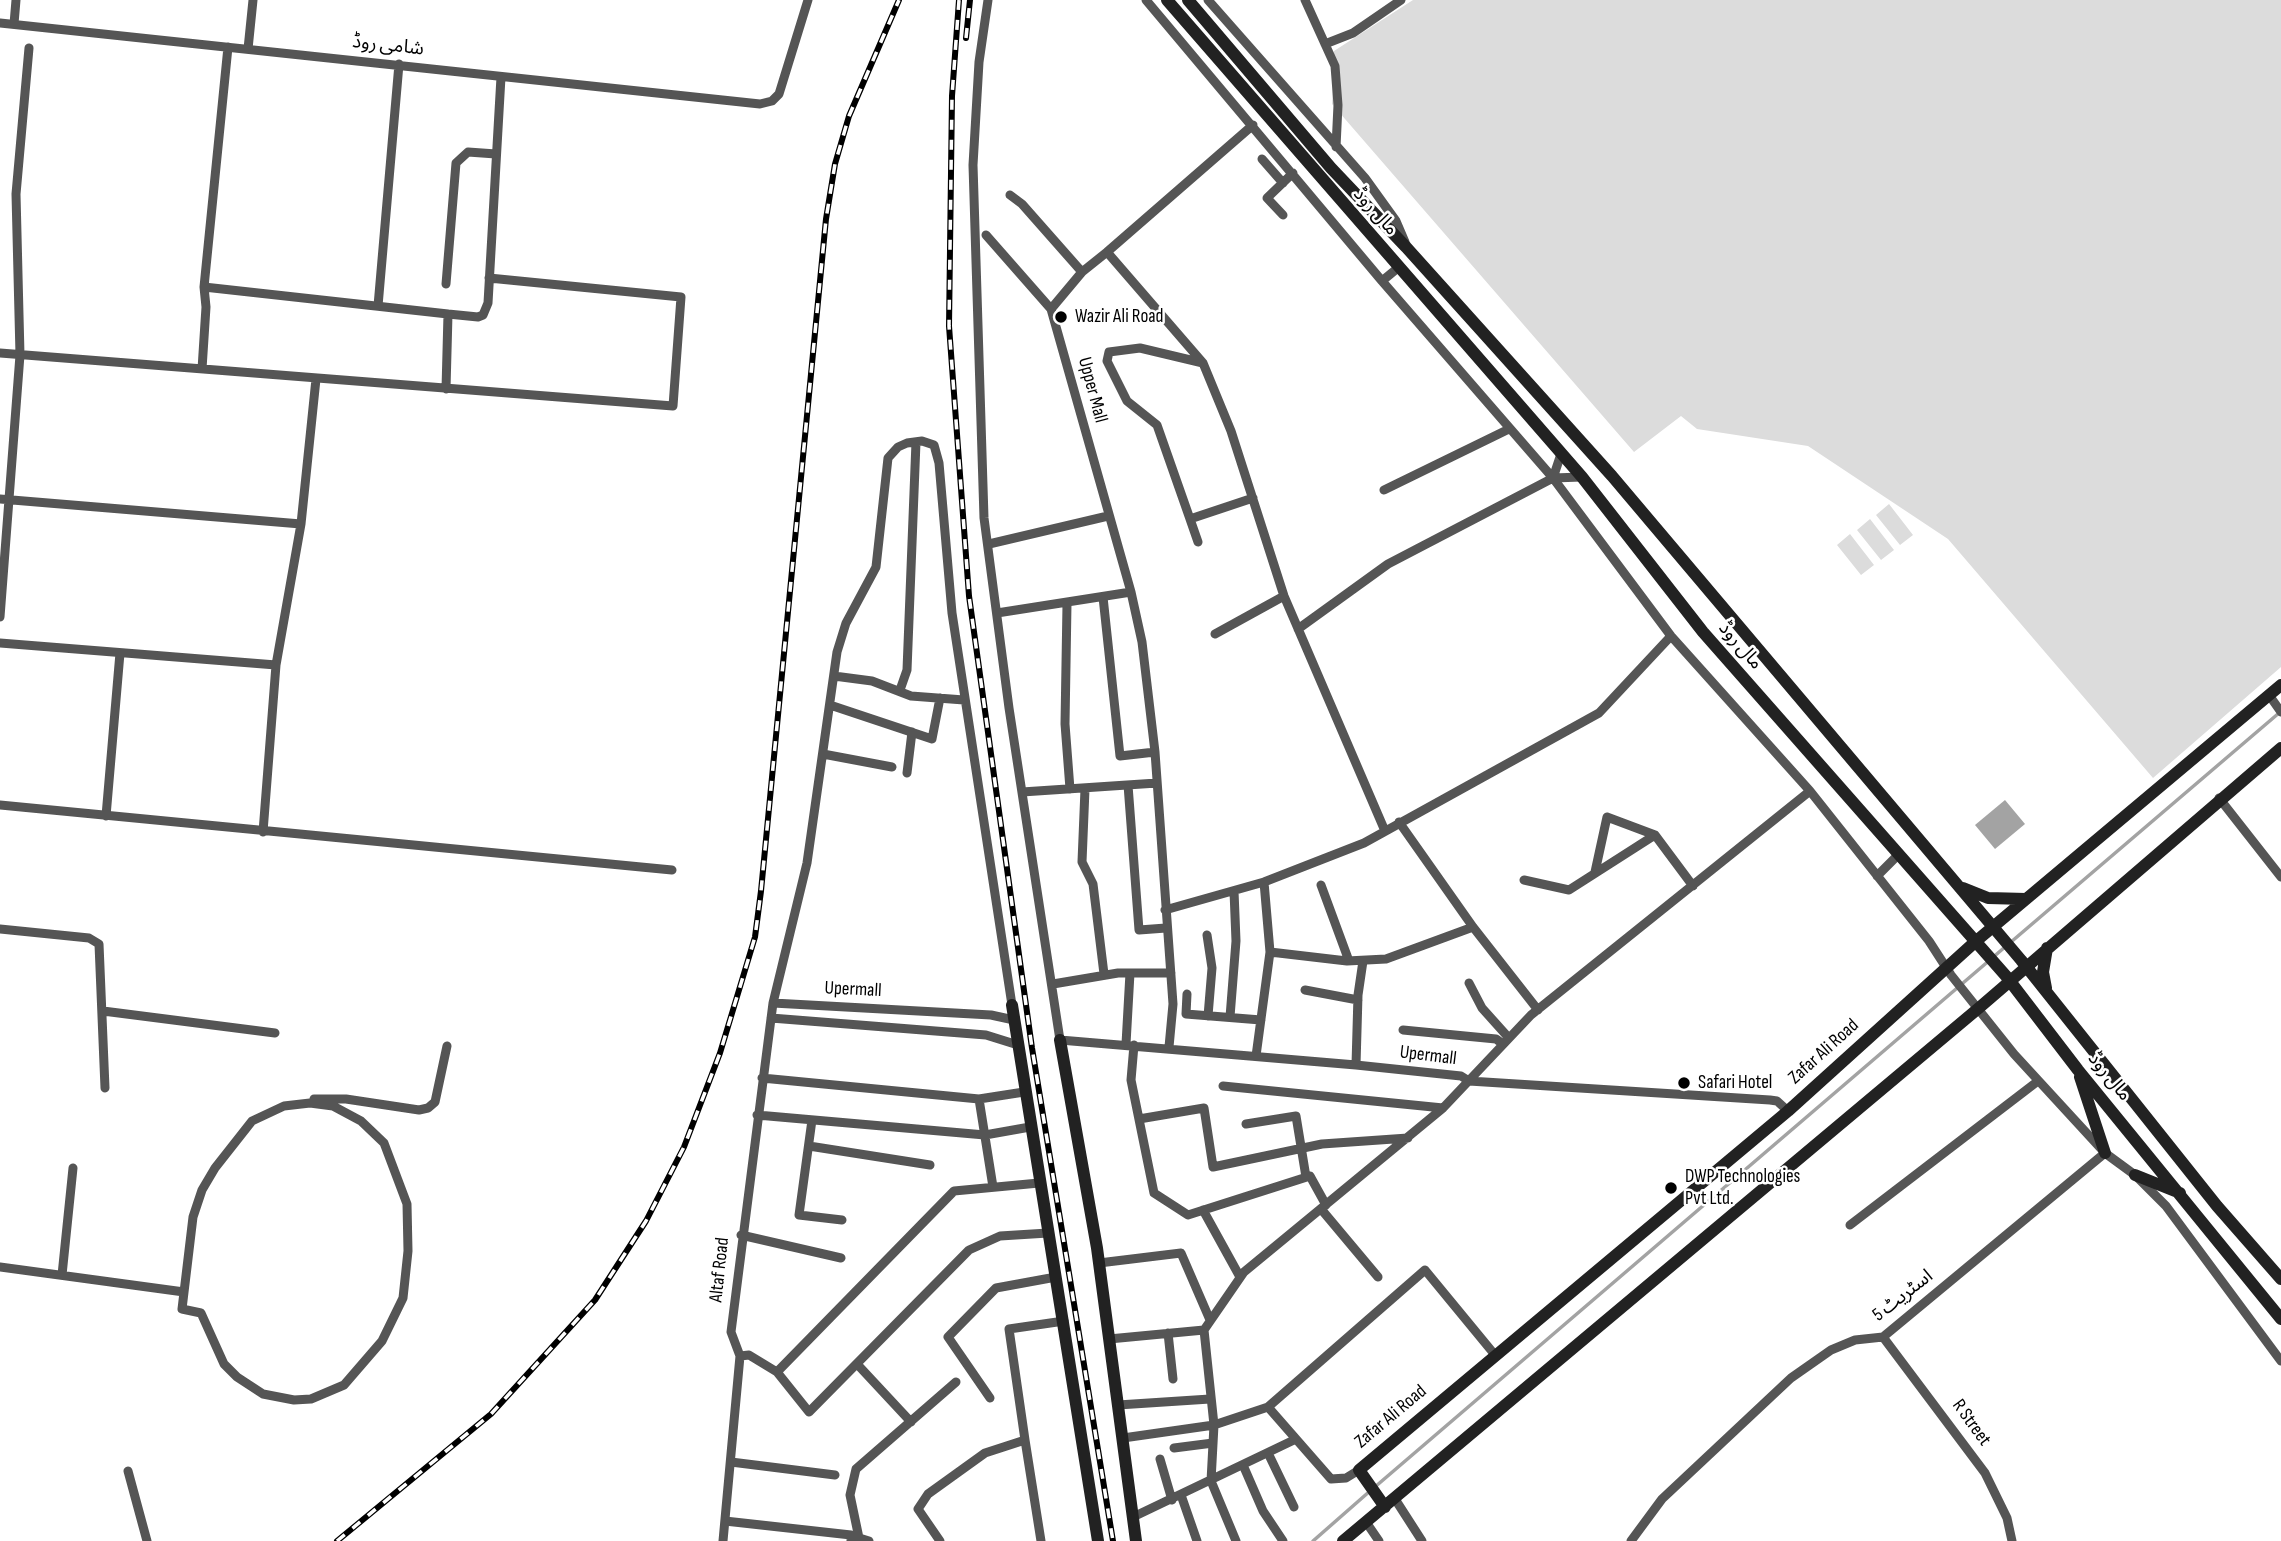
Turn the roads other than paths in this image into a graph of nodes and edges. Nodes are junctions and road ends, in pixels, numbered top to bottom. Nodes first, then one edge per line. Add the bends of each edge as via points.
1 (16, 0) edge
2 (253, 0) edge
3 (808, 0) edge
4 (988, 0) edge
5 (1146, 0) edge
6 (1167, 0) edge
7 (1188, 0) edge
8 (1208, 0) edge
9 (1305, 0) edge
10 (1401, 0) edge
11 (0, 23) edge
12 (14, 24) junction
13 (1325, 44) junction
14 (228, 47) junction
15 (29, 48) dead end
16 (248, 49) junction
17 (399, 64) junction
18 (501, 77) junction
19 (1253, 125) junction
20 (1336, 147) junction
21 (496, 153) junction
22 (1262, 159) dead end
23 (1293, 173) junction
24 (1283, 183) junction
25 (1010, 195) dead end
26 (1283, 215) dead end
27 (986, 235) dead end
28 (1406, 247) junction
29 (1107, 252) junction
30 (1399, 267) junction
31 (1082, 272) junction
32 (489, 278) junction
33 (1382, 281) junction
34 (446, 284) dead end
35 (204, 287) junction
36 (378, 306) junction
37 (1051, 309) junction
38 (448, 314) junction
39 (0, 353) edge
40 (20, 355) junction
41 (1203, 363) junction
42 (202, 369) junction
43 (316, 379) junction
44 (446, 389) junction
45 (1509, 429) junction
46 (916, 442) junction
47 (1561, 453) junction
48 (1582, 477) junction
49 (1553, 478) junction
50 (1384, 490) dead end
51 (1253, 498) junction
52 (5, 500) edge
53 (1108, 516) junction
54 (1191, 519) junction
55 (301, 524) junction
56 (1198, 542) dead end
57 (989, 544) junction
58 (1131, 592) junction
59 (1284, 596) junction
60 (1103, 597) junction
61 (1066, 604) junction
62 (997, 613) junction
63 (0, 617) edge
64 (1298, 629) junction
65 (1214, 634) dead end
66 (1671, 636) junction
67 (0, 643) edge
68 (120, 653) junction
69 (276, 665) junction
70 (834, 676) junction
71 (2281, 685) edge
72 (900, 691) junction
73 (940, 698) junction
74 (964, 700) junction
75 (2275, 704) edge
76 (830, 705) junction
77 (912, 732) junction
78 (2281, 748) edge
79 (1155, 751) junction
80 (823, 754) junction
81 (892, 767) dead end
82 (907, 773) dead end
83 (1157, 783) junction
84 (1128, 785) junction
85 (1070, 789) junction
86 (1085, 789) junction
87 (1810, 791) junction
88 (1022, 792) junction
89 (2219, 798) junction
90 (0, 806) edge
91 (106, 816) junction
92 (1399, 822) junction
93 (1385, 831) junction
94 (263, 832) junction
95 (1655, 835) junction
96 (1897, 856) junction
97 (672, 870) dead end
98 (1595, 872) junction
99 (1877, 876) junction
100 (2281, 877) edge
101 (1524, 880) dead end
102 (1265, 882) junction
103 (1321, 885) dead end
104 (1693, 886) junction
105 (1959, 887) junction
106 (1234, 891) junction
107 (2027, 899) junction
108 (1166, 910) junction
109 (1473, 927) junction
110 (1166, 928) junction
111 (0, 929) edge
112 (1996, 932) junction
113 (1208, 935) dead end
114 (1975, 942) junction
115 (2048, 947) junction
116 (1270, 952) junction
117 (1349, 961) junction
118 (1363, 961) junction
119 (2024, 963) junction
120 (1949, 972) junction
121 (1130, 973) junction
122 (1104, 974) junction
123 (1171, 974) junction
124 (2008, 978) junction
125 (1469, 983) dead end
126 (1053, 984) junction
127 (1305, 990) dead end
128 (2047, 991) junction
129 (1187, 994) dead end
130 (1358, 1000) junction
131 (773, 1003) junction
132 (1012, 1004) joint
133 (1977, 1004) junction
134 (1538, 1010) junction
135 (103, 1012) junction
136 (1208, 1016) junction
137 (1230, 1017) junction
138 (771, 1018) junction
139 (1014, 1020) junction
140 (1261, 1020) junction
141 (1403, 1030) dead end
142 (275, 1033) dead end
143 (1060, 1040) junction
144 (1506, 1040) junction
145 (1018, 1045) junction
146 (1130, 1045) junction
147 (447, 1046) dead end
148 (1169, 1047) junction
149 (1256, 1056) junction
150 (1356, 1065) junction
151 (2078, 1070) junction
152 (762, 1078) junction
153 (1469, 1081) junction
154 (2039, 1081) junction
155 (1223, 1086) dead end
156 (105, 1088) dead end
157 (1024, 1093) junction
158 (979, 1099) junction
159 (301, 1104) junction
160 (1443, 1108) junction
161 (1788, 1111) junction
162 (757, 1115) junction
163 (1139, 1119) junction
164 (812, 1120) junction
165 (1246, 1124) dead end
166 (1030, 1128) junction
167 (985, 1135) junction
168 (1408, 1138) junction
169 (809, 1146) junction
170 (1301, 1150) junction
171 (2105, 1153) junction
172 (930, 1165) dead end
173 (73, 1168) dead end
174 (2135, 1175) junction
175 (1306, 1177) junction
176 (1039, 1183) junction
177 (993, 1187) junction
178 (2180, 1193) junction
179 (1323, 1207) junction
180 (1203, 1210) junction
181 (842, 1220) dead end
182 (1850, 1225) dead end
183 (1048, 1233) junction
184 (741, 1235) junction
185 (841, 1258) dead end
186 (1099, 1263) junction
187 (0, 1267) edge
188 (62, 1275) junction
189 (1378, 1277) dead end
190 (1056, 1278) junction
191 (1240, 1278) junction
192 (2281, 1279) edge
193 (184, 1292) junction
194 (2281, 1319) edge
195 (1210, 1320) junction
196 (1064, 1321) junction
197 (1203, 1329) junction
198 (1168, 1333) junction
199 (1883, 1337) junction
200 (1109, 1339) junction
201 (1495, 1355) junction
202 (740, 1356) junction
203 (2281, 1361) edge
204 (857, 1364) junction
205 (778, 1372) junction
206 (1173, 1379) dead end
207 (956, 1382) dead end
208 (990, 1398) dead end
209 (1210, 1399) junction
210 (1118, 1405) junction
211 (1268, 1407) junction
212 (911, 1422) junction
213 (1214, 1425) junction
214 (1123, 1438) junction
215 (1296, 1439) junction
216 (1025, 1440) junction
217 (1213, 1443) junction
218 (1174, 1448) dead end
219 (1268, 1452) junction
220 (1160, 1459) dead end
221 (731, 1462) junction
222 (1244, 1465) junction
223 (128, 1471) dead end
224 (1360, 1474) junction
225 (835, 1475) dead end
226 (1211, 1480) junction
227 (1181, 1495) junction
228 (1172, 1500) junction
229 (1385, 1501) junction
230 (1294, 1507) dead end
231 (1133, 1517) junction
232 (725, 1521) junction
233 (1366, 1522) junction
234 (798, 1530) junction
235 (858, 1539) edge
236 (147, 1541) edge
237 (723, 1541) edge
238 (797, 1541) edge
239 (940, 1541) edge
240 (1041, 1541) edge
241 (1098, 1541) edge
242 (1136, 1541) edge
243 (1197, 1541) edge
244 (1236, 1541) edge
245 (1283, 1541) edge
246 (1343, 1541) edge
247 (1379, 1541) edge
248 (1422, 1541) edge
249 (1631, 1541) edge
250 (2012, 1541) edge

1 - 12 street
2 - 16 street
3 - 18 street, شامی روڈ via 779,94 772,102
4 - 57 street via 973,165 984,519
5 - 19 street
6 - 30 main road, مال روڈ
7 - 28 main road, مال روڈ via 1331,168
8 - 20 street
9 - 13 street
10 - 13 street via 1353,33
11 - 12 street, شامی روڈ
12 - 14 street, شامی روڈ
13 - 20 street via 1335,66
14 - 16 street, شامی روڈ
14 - 35 street
15 - 40 street via 16,194
16 - 17 street, شامی روڈ
17 - 18 street, شامی روڈ
17 - 36 street
18 - 21 street
19 - 23 street
19 - 29 street
20 - 28 street via 1385,204
21 - 32 street
21 - 34 street via 468,152 456,163
22 - 24 street
23 - 24 street
23 - 33 street
24 - 26 street via 1267,198
25 - 31 street
27 - 37 street
28 - 105 main road, مال روڈ via 1612,476
29 - 31 street
29 - 41 street
30 - 33 street
30 - 47 main road, مال روڈ
31 - 37 street
32 - 38 street via 483,315
32 - 44 street via 681,297 673,406
33 - 45 street
35 - 36 street
35 - 42 street
36 - 38 street
37 - 53 street, Upper Mall
38 - 44 street
39 - 40 street
40 - 42 street
40 - 52 street
41 - 51 street
41 - 54 street via 1140,348 1107,356 1126,401 1157,425
42 - 43 street
43 - 44 street
43 - 55 street
45 - 49 street
45 - 50 street
46 - 70 street, Altaf Road via 898,447 888,458 876,567 846,623
46 - 72 street via 907,670
46 - 74 street via 934,445 939,463
47 - 48 main road, مال روڈ
47 - 49 street
48 - 49 street
48 - 96 main road, مال روڈ via 1703,632
49 - 64 street via 1388,564
49 - 66 street
51 - 54 street
51 - 59 street
52 - 55 street
52 - 63 street
53 - 57 street
53 - 58 street, Upper Mall
54 - 56 street
55 - 69 street
57 - 62 street
58 - 60 street
58 - 79 street, Upper Mall
59 - 64 street
59 - 65 street
60 - 61 street
60 - 79 street via 1120,756
61 - 62 street
61 - 85 street via 1065,724
62 - 88 street
64 - 93 street
66 - 87 street
66 - 92 street via 1599,713
67 - 68 street
68 - 69 street
68 - 91 street
69 - 94 street
70 - 72 street via 872,681
70 - 76 street, Altaf Road
71 - 75 main road, Zafar Ali Road
72 - 73 street
73 - 74 street
73 - 77 street via 932,740
74 - 132 street
75 - 107 main road, Zafar Ali Road
76 - 77 street
76 - 80 street, Altaf Road
77 - 82 street
78 - 89 main road
79 - 83 street, Upper Mall
80 - 81 street
80 - 131 street, Altaf Road via 807,863
83 - 84 street
83 - 108 street, Upper Mall
84 - 86 street
84 - 110 street via 1139,930
85 - 86 street
85 - 88 street
86 - 122 street via 1082,862 1093,884
87 - 99 street
87 - 104 street
88 - 126 street
89 - 100 street
89 - 115 main road
90 - 91 street
91 - 94 street
92 - 93 street
92 - 109 street
93 - 102 street
94 - 97 street
95 - 98 street
95 - 98 street via 1607,817
95 - 104 street
96 - 99 street
96 - 114 main road, مال روڈ
98 - 101 street via 1569,890
99 - 120 street
102 - 106 street
102 - 116 street
103 - 117 street
104 - 134 street
105 - 107 main road via 1988,898
105 - 112 main road, مال روڈ
106 - 108 street
106 - 137 street via 1236,941
107 - 112 main road, Zafar Ali Road
108 - 110 street, Upper Mall
109 - 118 street via 1386,959
109 - 134 street
110 - 123 street, Upper Mall
111 - 135 street via 95,939
112 - 114 main road, Zafar Ali Road
112 - 119 main road, مال روڈ
113 - 136 street via 1212,968
114 - 120 main road, Zafar Ali Road
114 - 124 main road, مال روڈ
115 - 119 main road
115 - 128 main road via 2043,972
116 - 117 street
116 - 140 street
117 - 118 street
118 - 130 street
119 - 124 main road
119 - 128 main road, مال روڈ
120 - 133 street
120 - 161 main road, Zafar Ali Road
121 - 122 street
121 - 123 street
121 - 146 street
122 - 126 street
123 - 148 street, Upper Mall
124 - 133 main road
124 - 151 main road, مال روڈ
125 - 144 street
126 - 143 street
127 - 130 street
128 - 192 main road, مال روڈ via 2217,1206
129 - 136 street via 1186,1014
130 - 150 street
131 - 138 street, Altaf Road
131 - 139 street, Upermall
132 - 139 main road
133 - 154 street
133 - 229 main road
134 - 144 street
135 - 142 street
135 - 156 street
136 - 137 street
137 - 140 street
138 - 145 street via 986,1035
138 - 152 street, Altaf Road
139 - 145 main road
140 - 149 street
141 - 144 street
143 - 146 street, Upermall
143 - 186 main road
144 - 153 street
145 - 157 main road
146 - 148 street, Upermall
146 - 163 street
147 - 159 street via 435,1102 428,1108 346,1099
148 - 149 street, Upermall
149 - 150 street, Upermall
150 - 153 street, Upermall via 1461,1076
151 - 171 main road
151 - 178 main road, مال روڈ
152 - 158 street
152 - 162 street, Altaf Road
153 - 160 street
153 - 161 street, Upermall via 1770,1100
154 - 171 street
154 - 182 street
155 - 160 street
157 - 158 street
157 - 166 main road
158 - 167 street
159 - 193 street via 284,1106 252,1121 215,1168 193,1217
159 - 193 street via 333,1106 361,1121 384,1143 401,1182 409,1227 404,1286 382,1341 344,1385 327,1393 294,1400 263,1394 225,1364 201,1312 182,1309
160 - 168 street
161 - 201 main road, Zafar Ali Road
162 - 164 street
162 - 184 street, Altaf Road
163 - 170 street via 1204,1108 1213,1167
163 - 180 street via 1154,1193 1188,1215
164 - 167 street
164 - 169 street
165 - 170 street via 1296,1116
166 - 167 street
166 - 176 main road
167 - 177 street
168 - 170 street via 1322,1144
168 - 179 street
169 - 172 street
169 - 181 street via 799,1214
170 - 175 street
171 - 174 street
171 - 199 street, اسٹریٹ 5
173 - 188 street
174 - 178 main road
174 - 203 street via 2166,1206
175 - 179 street via 1310,1176
175 - 180 street
176 - 177 street
176 - 183 main road
177 - 205 street via 954,1191
178 - 194 main road, مال روڈ
179 - 189 street
179 - 191 street
180 - 191 street
183 - 190 main road
183 - 204 street via 1000,1236 970,1250
184 - 185 street
184 - 202 street, Altaf Road via 731,1332
186 - 195 street via 1181,1253
186 - 200 main road
187 - 188 street
188 - 193 street
190 - 196 main road
190 - 208 street via 996,1288 948,1338
191 - 195 street
195 - 197 street
196 - 216 street via 1009,1329
196 - 241 main road
197 - 198 street
197 - 209 street
198 - 200 street
198 - 206 street
199 - 249 street, اسٹریٹ 5 via 1855,1340 1832,1350 1791,1378 1662,1499
199 - 250 street, R Street via 1985,1473 2007,1518
200 - 210 main road
201 - 211 street via 1425,1270
201 - 224 main road, Zafar Ali Road
202 - 205 street via 749,1355
202 - 221 street, Altaf Road
204 - 205 street via 809,1412
204 - 212 street
207 - 212 street
209 - 210 street
209 - 213 street
210 - 214 main road
211 - 213 street
211 - 215 street
212 - 235 street via 856,1469 850,1495
213 - 214 street
213 - 217 street
214 - 231 main road
215 - 219 street
215 - 224 street via 1331,1479
216 - 239 street via 985,1453 928,1494 918,1510
216 - 240 street
217 - 218 street
217 - 226 street
219 - 222 street
219 - 230 street
220 - 228 street
221 - 225 street
221 - 232 street, Altaf Road
222 - 226 street
222 - 245 street via 1263,1511
223 - 236 street
224 - 229 main road, Zafar Ali Road
226 - 227 street
226 - 244 street
227 - 228 street
227 - 243 street
228 - 231 street
229 - 233 main road
229 - 248 street
231 - 242 main road
232 - 234 street
232 - 237 street, Altaf Road
233 - 246 main road
233 - 247 street
234 - 235 street
234 - 238 street

